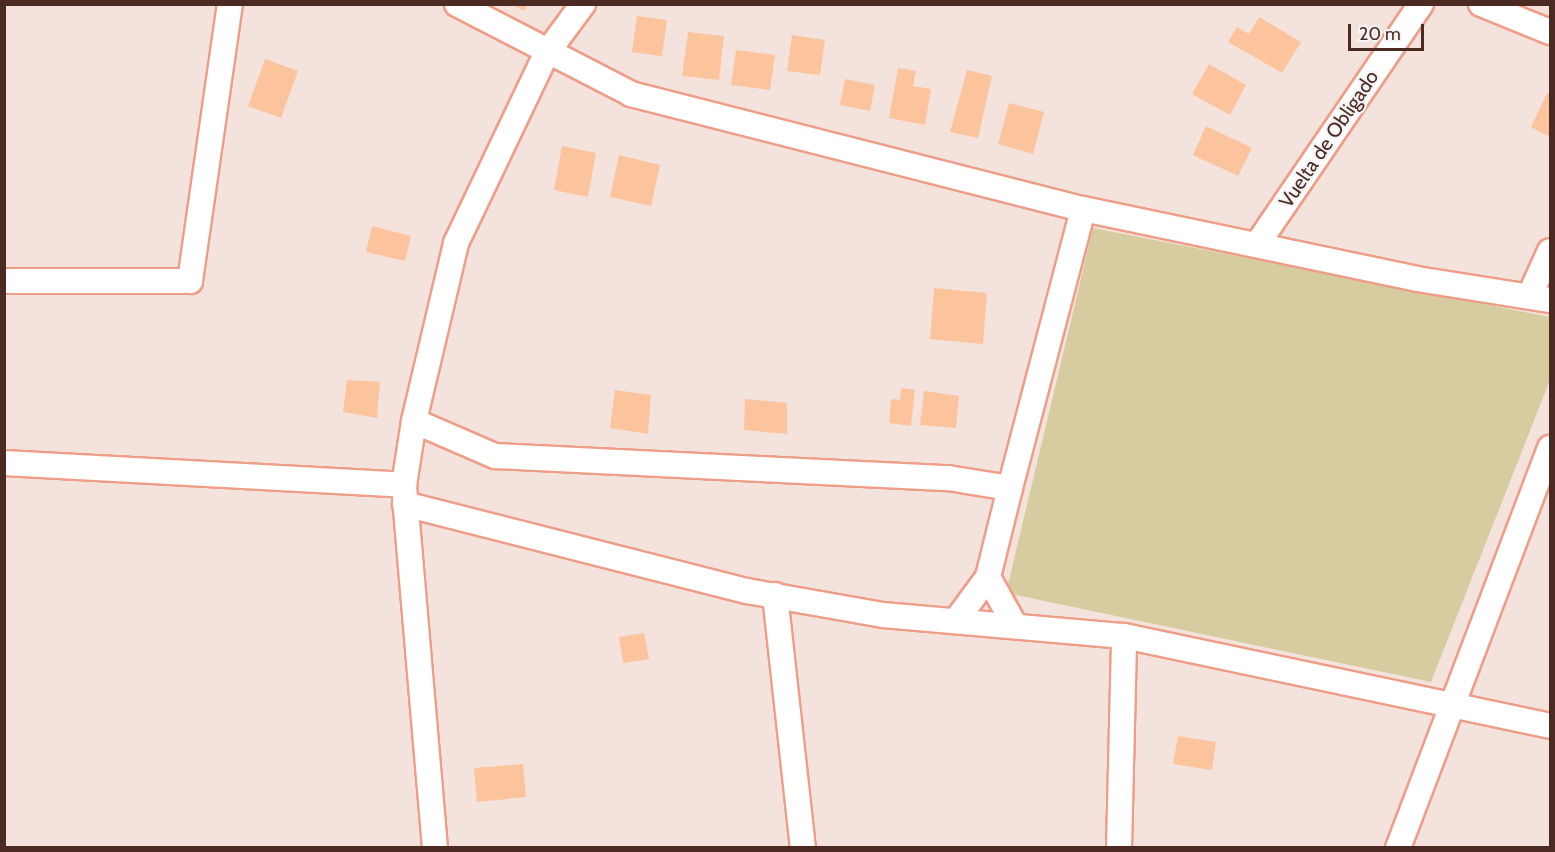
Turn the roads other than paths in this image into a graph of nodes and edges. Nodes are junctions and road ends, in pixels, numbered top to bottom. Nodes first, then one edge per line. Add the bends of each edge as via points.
1 (230, 4) edge
2 (457, 4) edge
3 (583, 4) edge
4 (1421, 4) edge
5 (1481, 4) edge
6 (1551, 32) edge
7 (546, 54) junction
8 (1083, 209) junction
9 (1258, 243) junction
10 (1551, 251) edge
11 (4, 281) edge
12 (1540, 297) edge
13 (414, 421) junction
14 (1551, 448) edge
15 (4, 463) edge
16 (1010, 488) junction
17 (405, 495) junction
18 (988, 577) junction
19 (775, 596) junction
20 (958, 618) junction
21 (1014, 624) junction
22 (1124, 636) junction
23 (1451, 707) junction
24 (1551, 726) edge
25 (435, 848) edge
26 (803, 848) edge
27 (1119, 848) edge
28 (1398, 848) edge

1 - 11 street via 190,280
2 - 7 street
3 - 7 street
4 - 9 street, Vuelta de Obligado
5 - 6 street
7 - 8 street via 631,94
7 - 13 street via 456,243
8 - 9 street
8 - 16 street
9 - 12 street via 1417,279
10 - 12 street
13 - 16 street via 495,456 948,478
13 - 17 street
14 - 23 street
15 - 17 street
16 - 18 street
17 - 19 street
17 - 25 street
18 - 20 street
18 - 21 street
19 - 20 street via 883,615
19 - 26 street
20 - 21 street
21 - 22 street
22 - 23 street
22 - 27 street
23 - 24 street
23 - 28 street

